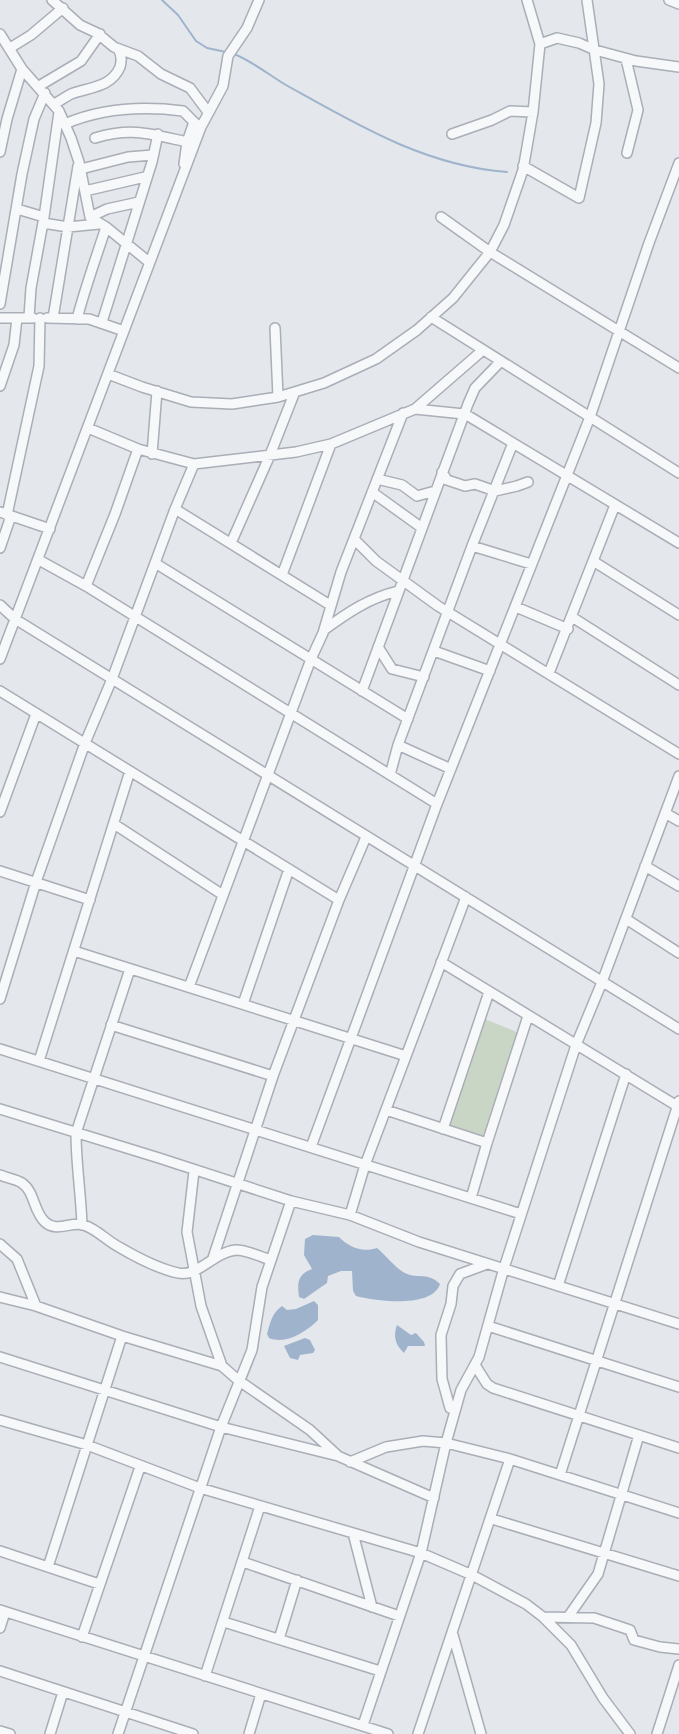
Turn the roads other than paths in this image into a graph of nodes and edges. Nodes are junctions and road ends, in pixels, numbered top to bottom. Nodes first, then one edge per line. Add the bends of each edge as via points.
1 (52, 0) edge
2 (259, 0) edge
3 (527, 0) edge
4 (587, 0) edge
5 (669, 0) edge
6 (679, 4) edge
7 (63, 8) junction
8 (0, 34) edge
9 (100, 34) junction
10 (540, 44) junction
11 (10, 48) junction
12 (118, 49) junction
13 (595, 50) junction
14 (626, 58) junction
15 (679, 67) edge
16 (22, 69) junction
17 (42, 90) junction
18 (57, 107) junction
19 (208, 112) junction
20 (533, 112) junction
21 (65, 124) junction
22 (198, 125) junction
23 (158, 134) junction
24 (452, 134) dead end
25 (95, 138) dead end
26 (187, 142) junction
27 (0, 152) edge
28 (627, 153) dead end
29 (153, 156) junction
30 (679, 163) edge
31 (80, 166) junction
32 (524, 166) junction
33 (184, 174) junction
34 (145, 177) junction
35 (85, 191) junction
36 (139, 202) junction
37 (18, 209) junction
38 (90, 217) junction
39 (441, 217) dead end
40 (44, 220) junction
41 (68, 226) junction
42 (103, 226) junction
43 (126, 243) junction
44 (490, 252) junction
45 (149, 262) junction
46 (0, 304) edge
47 (29, 317) junction
48 (431, 317) junction
49 (0, 318) edge
50 (17, 318) junction
51 (40, 318) junction
52 (53, 318) junction
53 (77, 319) junction
54 (102, 322) junction
55 (275, 328) dead end
56 (124, 331) junction
57 (620, 333) junction
58 (483, 350) junction
59 (501, 361) junction
60 (679, 368) edge
61 (108, 374) junction
62 (0, 387) edge
63 (157, 391) junction
64 (294, 394) junction
65 (278, 398) junction
66 (415, 409) junction
67 (403, 412) junction
68 (464, 414) junction
69 (590, 417) junction
70 (88, 428) junction
71 (513, 443) junction
72 (331, 444) junction
73 (138, 449) junction
74 (152, 454) junction
75 (270, 455) junction
76 (194, 464) junction
77 (442, 472) junction
78 (679, 472) edge
79 (566, 474) junction
80 (377, 479) junction
81 (528, 482) dead end
82 (435, 491) junction
83 (495, 491) junction
84 (372, 492) junction
85 (615, 505) junction
86 (175, 509) junction
87 (6, 514) edge
88 (422, 528) junction
89 (50, 529) junction
90 (354, 539) junction
91 (231, 543) junction
92 (679, 543) edge
93 (472, 546) junction
94 (0, 548) edge
95 (39, 560) junction
96 (593, 561) junction
97 (155, 563) junction
98 (531, 564) junction
99 (282, 575) junction
100 (402, 581) junction
101 (86, 586) junction
102 (398, 591) junction
103 (0, 605) edge
104 (330, 605) junction
105 (516, 607) junction
106 (448, 611) junction
107 (679, 615) edge
108 (135, 616) junction
109 (572, 617) junction
110 (15, 619) junction
111 (567, 629) junction
112 (324, 630) junction
113 (501, 643) junction
114 (378, 647) junction
115 (434, 651) junction
116 (0, 659) edge
117 (311, 659) junction
118 (490, 671) junction
119 (549, 673) junction
120 (424, 677) junction
121 (112, 679) junction
122 (679, 685) edge
123 (362, 691) junction
124 (0, 692) edge
125 (291, 713) junction
126 (36, 714) junction
127 (408, 719) junction
128 (85, 743) junction
129 (398, 746) junction
130 (679, 754) edge
131 (451, 769) junction
132 (130, 771) junction
133 (268, 774) junction
134 (390, 775) junction
135 (679, 776) edge
136 (437, 804) junction
137 (0, 812) edge
138 (665, 813) junction
139 (679, 821) edge
140 (114, 824) junction
141 (366, 837) junction
142 (243, 841) junction
143 (414, 866) junction
144 (645, 866) junction
145 (289, 869) junction
146 (0, 871) edge
147 (36, 882) junction
148 (679, 886) edge
149 (223, 895) junction
150 (466, 897) junction
151 (90, 900) junction
152 (339, 900) junction
153 (626, 919) junction
154 (74, 951) junction
155 (679, 953) edge
156 (441, 962) junction
157 (130, 969) junction
158 (602, 982) junction
159 (189, 987) junction
160 (489, 992) junction
161 (0, 999) edge
162 (243, 1004) junction
163 (528, 1016) junction
164 (294, 1020) junction
165 (111, 1025) junction
166 (679, 1029) edge
167 (350, 1037) junction
168 (576, 1045) junction
169 (0, 1049) edge
170 (406, 1056) junction
171 (39, 1061) junction
172 (626, 1074) junction
173 (273, 1076) junction
174 (94, 1078) junction
175 (678, 1103) edge
176 (0, 1110) edge
177 (386, 1110) junction
178 (255, 1129) junction
179 (443, 1129) junction
180 (76, 1133) junction
181 (487, 1143) junction
182 (311, 1147) junction
183 (365, 1165) junction
184 (194, 1171) junction
185 (0, 1175) edge
186 (237, 1184) junction
187 (471, 1198) junction
188 (291, 1201) junction
189 (521, 1214) junction
190 (350, 1215) junction
191 (82, 1225) junction
192 (0, 1244) edge
193 (213, 1258) junction
194 (271, 1260) junction
195 (488, 1263) junction
196 (504, 1268) junction
197 (194, 1272) junction
198 (558, 1286) junction
199 (0, 1297) edge
200 (614, 1303) junction
201 (36, 1306) junction
202 (679, 1324) edge
203 (488, 1326) junction
204 (122, 1336) junction
205 (0, 1358) edge
206 (596, 1360) junction
207 (476, 1365) junction
208 (222, 1366) junction
209 (238, 1380) junction
210 (679, 1387) edge
211 (104, 1390) junction
212 (450, 1408) dead end
213 (579, 1416) junction
214 (0, 1420) edge
215 (221, 1427) junction
216 (639, 1435) junction
217 (446, 1443) junction
218 (87, 1445) junction
219 (679, 1448) edge
220 (338, 1456) junction
221 (510, 1459) junction
222 (350, 1462) junction
223 (140, 1467) junction
224 (560, 1475) junction
225 (200, 1488) junction
226 (622, 1495) junction
227 (434, 1498) junction
228 (260, 1506) junction
229 (679, 1513) edge
230 (492, 1519) junction
231 (353, 1533) junction
232 (0, 1551) edge
233 (421, 1553) junction
234 (604, 1554) junction
235 (243, 1562) junction
236 (48, 1567) junction
237 (472, 1575) junction
238 (679, 1576) edge
239 (297, 1580) junction
240 (99, 1584) junction
241 (372, 1607) junction
242 (3, 1611) edge
243 (399, 1616) junction
244 (543, 1617) junction
245 (568, 1617) junction
246 (224, 1622) junction
247 (0, 1628) edge
248 (453, 1634) junction
249 (82, 1637) junction
250 (279, 1639) junction
251 (679, 1649) edge
252 (142, 1657) junction
253 (679, 1665) edge
254 (0, 1671) edge
255 (380, 1671) junction
256 (205, 1676) junction
257 (63, 1692) junction
258 (261, 1694) junction
259 (125, 1711) junction
260 (363, 1725) junction
261 (0, 1731) edge
262 (10, 1734) edge
263 (50, 1734) edge
264 (118, 1734) edge
265 (194, 1734) edge
266 (249, 1734) edge
267 (388, 1734) edge
268 (418, 1734) edge
269 (481, 1734) edge
270 (630, 1734) edge
271 (657, 1734) edge

1 - 7 street
2 - 19 street via 247,28 228,56 223,86
3 - 10 street
4 - 13 street
5 - 6 street
7 - 9 street via 81,25
7 - 11 street
8 - 11 street
9 - 12 street
9 - 17 street via 81,61
10 - 13 street via 557,38
10 - 20 street
11 - 16 street
12 - 18 street via 121,62 109,82 70,95
12 - 19 street via 132,53 161,74 182,83
13 - 14 street
13 - 32 street via 596,123 579,198
14 - 15 street
14 - 28 street via 638,110
16 - 17 street
16 - 27 street
17 - 18 street
17 - 37 street
18 - 21 street
18 - 40 street
19 - 22 street
20 - 24 street via 510,111
20 - 32 street
21 - 22 street via 94,114 128,109 180,111
21 - 31 street
22 - 26 street
22 - 33 street
23 - 25 street via 131,132
23 - 26 street
23 - 29 street
26 - 33 street
29 - 31 street
29 - 34 street
30 - 57 street
31 - 35 street
31 - 41 street
32 - 44 street via 504,225
33 - 45 street
34 - 35 street
34 - 36 street
35 - 38 street
36 - 38 street
36 - 43 street
37 - 40 street
37 - 46 street
38 - 42 street
39 - 44 street
40 - 41 street
40 - 47 street
41 - 42 street
41 - 52 street
42 - 43 street
42 - 53 street
43 - 45 street
43 - 54 street
44 - 48 street via 453,298
44 - 57 street
45 - 56 street
47 - 50 street
47 - 51 street
48 - 58 street
48 - 64 street via 376,359
49 - 50 street
50 - 62 street via 14,345
51 - 52 street
51 - 87 street via 39,366
52 - 53 street
53 - 54 street
54 - 56 street
55 - 65 street
56 - 61 street
57 - 60 street
57 - 69 street
58 - 59 street
58 - 66 street
59 - 68 street via 475,388
59 - 69 street
61 - 63 street
61 - 70 street
63 - 65 street via 191,402 232,404
63 - 74 street
64 - 65 street
64 - 75 street
66 - 67 street
66 - 68 street
67 - 72 street
67 - 80 street
68 - 71 street
68 - 77 street
69 - 78 street
69 - 79 street
70 - 73 street
70 - 89 street
71 - 79 street
71 - 83 street
72 - 75 street
72 - 99 street
73 - 74 street
73 - 101 street
74 - 76 street
75 - 76 street
75 - 91 street
76 - 86 street
77 - 82 street
77 - 83 street via 447,480
79 - 85 street
79 - 98 street
80 - 82 street via 402,485 417,496
80 - 84 street
81 - 83 street
82 - 88 street
83 - 93 street
84 - 88 street
84 - 90 street
85 - 92 street
85 - 96 street
86 - 91 street
86 - 97 street
87 - 89 street
87 - 94 street
88 - 100 street
89 - 95 street
90 - 100 street
90 - 104 street
91 - 99 street
93 - 98 street
93 - 106 street
95 - 101 street
95 - 110 street
96 - 107 street
96 - 109 street
97 - 108 street
97 - 117 street
98 - 105 street
99 - 104 street
100 - 102 street
100 - 106 street
101 - 108 street
102 - 112 street via 366,602
102 - 114 street
103 - 110 street
104 - 112 street
105 - 111 street
105 - 113 street
106 - 113 street
106 - 115 street
108 - 121 street
108 - 125 street
109 - 111 street
109 - 122 street
110 - 116 street
110 - 121 street
111 - 119 street
112 - 117 street
113 - 118 street
113 - 119 street
114 - 120 street via 392,669
114 - 123 street
115 - 118 street
115 - 120 street
117 - 123 street
117 - 125 street
118 - 131 street
119 - 130 street
120 - 127 street
121 - 128 street
121 - 133 street
123 - 127 street
124 - 126 street
125 - 133 street
125 - 134 street
126 - 128 street
126 - 137 street
127 - 129 street
128 - 132 street
128 - 147 street
129 - 131 street
129 - 134 street
131 - 136 street
132 - 140 street
132 - 142 street
133 - 141 street
133 - 142 street
134 - 136 street
135 - 138 street
136 - 143 street
138 - 139 street
138 - 144 street
140 - 149 street
140 - 151 street
141 - 143 street
141 - 152 street
142 - 145 street
142 - 149 street
143 - 150 street
143 - 167 street
144 - 148 street
144 - 153 street
145 - 152 street
145 - 162 street
146 - 147 street
147 - 151 street
147 - 161 street
149 - 159 street
150 - 156 street
150 - 158 street
151 - 154 street
152 - 164 street
153 - 155 street
153 - 158 street
154 - 157 street
154 - 171 street
156 - 160 street
156 - 170 street
157 - 159 street
157 - 165 street
158 - 166 street
158 - 168 street
159 - 162 street
160 - 163 street
160 - 179 street
162 - 164 street
163 - 168 street
163 - 181 street
164 - 167 street
164 - 173 street
165 - 173 street
165 - 174 street
167 - 170 street
167 - 182 street
168 - 172 street
168 - 189 street
169 - 171 street
170 - 177 street
171 - 174 street
172 - 175 street
172 - 198 street
173 - 178 street
174 - 178 street
174 - 180 street
175 - 200 street
176 - 180 street
177 - 179 street
177 - 183 street
178 - 182 street
178 - 186 street
179 - 181 street
180 - 184 street
180 - 191 street
181 - 187 street
182 - 183 street
183 - 187 street
183 - 190 street
184 - 186 street
184 - 197 street via 188,1232
185 - 191 street via 28,1189 45,1223 54,1227
186 - 188 street
186 - 193 street
187 - 189 street
188 - 190 street
188 - 194 street
189 - 196 street
190 - 195 street
191 - 197 street via 118,1247 178,1274
192 - 201 street via 17,1259
193 - 194 street via 239,1250
193 - 197 street
194 - 209 street via 258,1307 252,1350
195 - 196 street
195 - 212 street via 460,1274 453,1286 452,1304 441,1335 442,1378
196 - 198 street
196 - 203 street
197 - 208 street
198 - 200 street
199 - 201 street
200 - 202 street
200 - 206 street
201 - 204 street
203 - 206 street
203 - 207 street
204 - 208 street
204 - 211 street
205 - 211 street
206 - 210 street
206 - 213 street
207 - 213 street via 493,1388
207 - 217 street via 461,1390
208 - 209 street
209 - 215 street
209 - 220 street via 310,1430
211 - 215 street
211 - 218 street
213 - 216 street
213 - 224 street
214 - 218 street
215 - 220 street
215 - 225 street
216 - 219 street
216 - 226 street
217 - 221 street
217 - 222 street via 423,1441 386,1448
217 - 227 street
218 - 223 street
218 - 236 street
220 - 222 street
221 - 224 street
221 - 230 street
222 - 227 street
223 - 225 street
223 - 240 street
224 - 226 street
225 - 228 street
225 - 252 street
226 - 229 street
226 - 234 street
227 - 233 street
228 - 231 street
228 - 235 street
230 - 234 street
230 - 237 street
231 - 233 street
231 - 241 street
232 - 236 street
233 - 237 street
233 - 243 street
234 - 238 street
234 - 245 street via 595,1579
235 - 239 street
235 - 246 street
236 - 240 street
237 - 244 street
237 - 248 street
239 - 241 street
239 - 250 street
240 - 249 street
241 - 243 street
242 - 247 street
242 - 249 street
243 - 255 street
244 - 245 street
244 - 270 street via 571,1645
245 - 251 street via 594,1618 630,1630 634,1640
246 - 250 street
246 - 256 street
248 - 268 street
248 - 269 street
249 - 252 street
250 - 255 street
252 - 256 street
252 - 259 street
253 - 271 street
254 - 257 street
255 - 260 street
256 - 258 street
257 - 259 street
257 - 263 street
258 - 260 street
258 - 266 street
259 - 264 street
259 - 265 street
260 - 267 street
261 - 262 street

